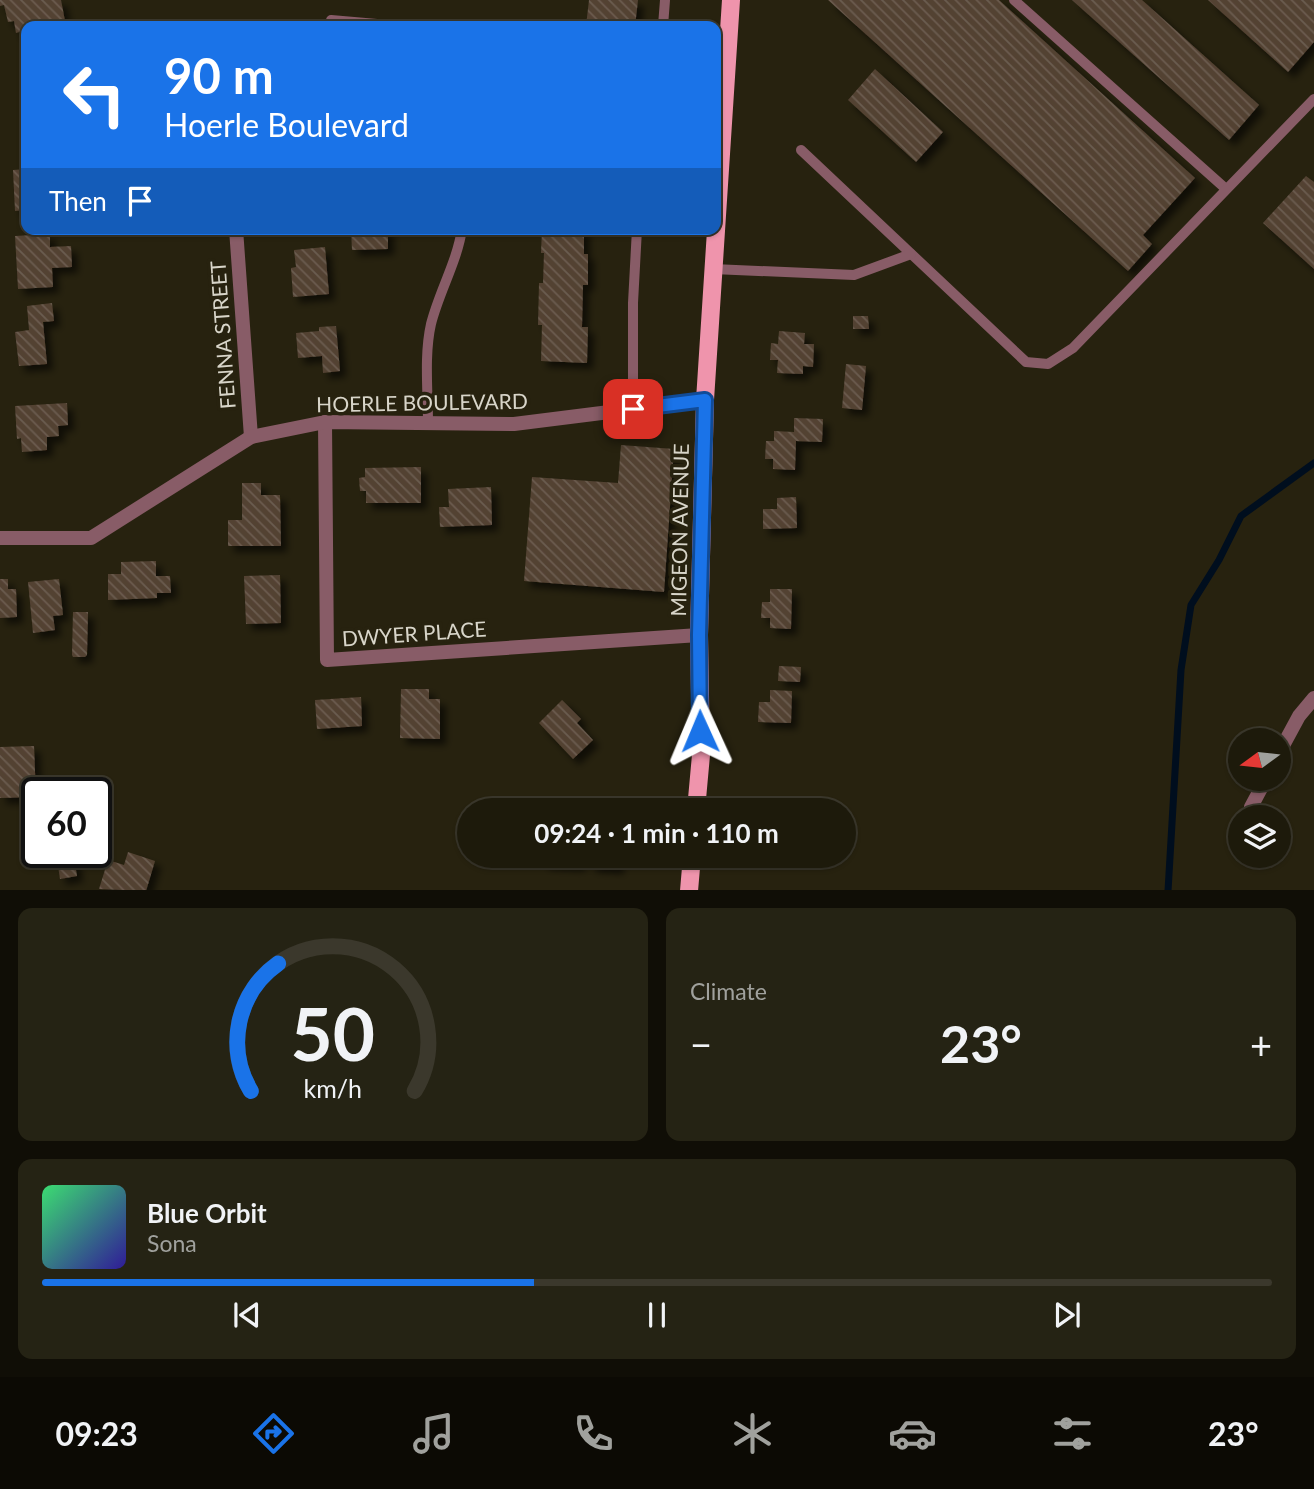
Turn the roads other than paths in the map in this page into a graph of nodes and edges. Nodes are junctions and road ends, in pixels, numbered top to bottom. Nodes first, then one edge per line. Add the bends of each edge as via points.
1 (665, 0) edge
2 (731, 0) edge
3 (1014, 0) edge
4 (331, 20) dead end
5 (342, 21) edge
6 (663, 21) edge
7 (1314, 99) edge
8 (721, 105) edge
9 (801, 150) dead end
10 (1226, 189) junction
11 (236, 235) edge
12 (461, 235) edge
13 (637, 235) edge
14 (715, 235) edge
15 (911, 254) junction
16 (713, 269) junction
17 (705, 400) junction
18 (633, 409) junction
19 (325, 422) junction
20 (428, 423) junction
21 (251, 437) junction
22 (0, 538) edge
23 (699, 635) junction
24 (1314, 698) edge
25 (1292, 729) edge
26 (697, 798) edge
27 (691, 868) edge
28 (689, 890) edge

1 - 6 lane
2 - 8 main road, MIGEON AVENUE
3 - 10 lane
4 - 5 lane
7 - 10 lane
9 - 15 lane
10 - 15 lane via 1073,348 1048,364 1026,362
11 - 21 street, FENNA STREET
12 - 20 lane via 431,326
13 - 18 lane
14 - 16 main road, MIGEON AVENUE
15 - 16 lane via 854,275
16 - 17 main road, MIGEON AVENUE
17 - 18 street, HOERLE BOULEVARD
17 - 23 main road, MIGEON AVENUE
18 - 20 street, HOERLE BOULEVARD via 514,424
19 - 20 street, HOERLE BOULEVARD
19 - 21 street, HOERLE BOULEVARD
19 - 23 street, DWYER PLACE via 327,660
21 - 22 street, HOERLE BOULEVARD via 90,538
23 - 26 main road, MIGEON AVENUE
24 - 25 street
27 - 28 main road

